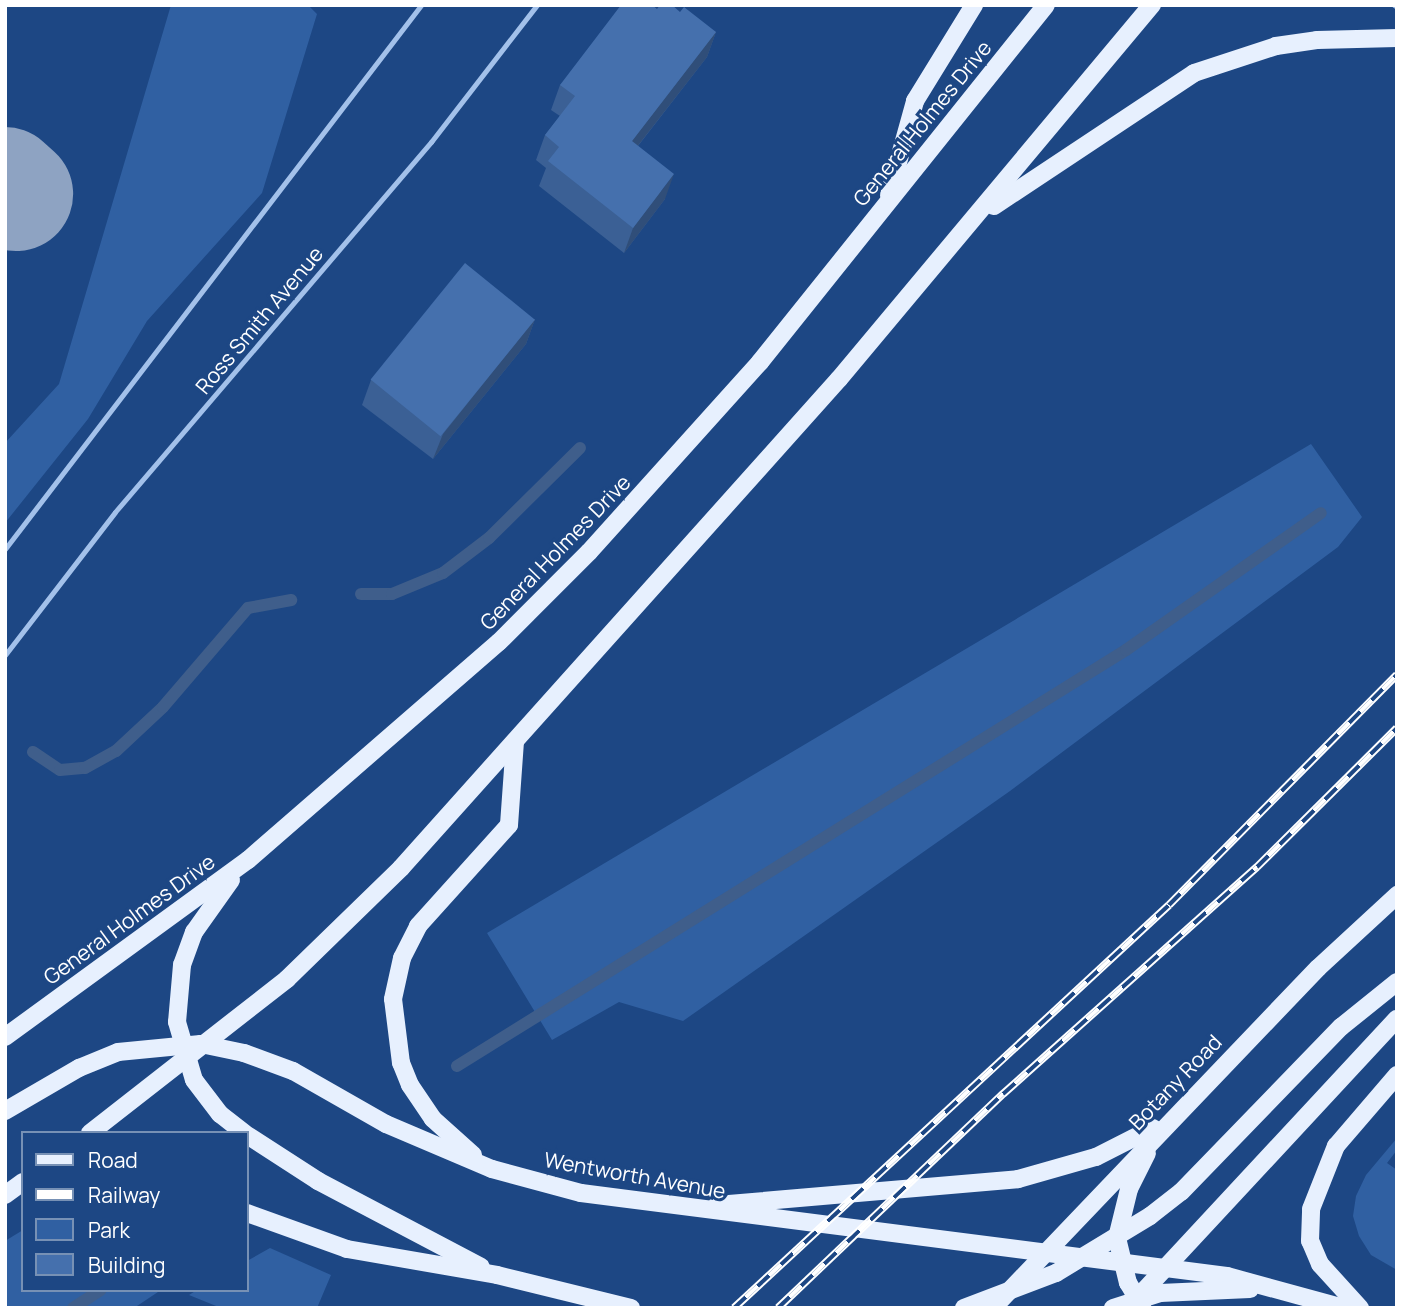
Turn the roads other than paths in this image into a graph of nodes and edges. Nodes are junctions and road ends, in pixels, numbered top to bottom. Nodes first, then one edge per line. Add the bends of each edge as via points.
1 (421, 5) edge
2 (537, 5) edge
3 (974, 5) edge
4 (1046, 5) edge
5 (1152, 5) edge
6 (1397, 38) edge
7 (886, 204) junction
8 (975, 219) junction
9 (5, 549) edge
10 (5, 655) edge
11 (515, 742) junction
12 (247, 860) junction
13 (1397, 895) edge
14 (1397, 982) edge
15 (1397, 1019) edge
16 (5, 1037) edge
17 (201, 1044) junction
18 (183, 1051) junction
19 (1397, 1075) edge
20 (1197, 1091) junction
21 (5, 1111) edge
22 (92, 1131) edge
23 (242, 1131) edge
24 (1156, 1135) junction
25 (248, 1136) edge
26 (492, 1169) junction
27 (678, 1208) junction
28 (248, 1213) edge
29 (1117, 1238) junction
30 (1046, 1252) junction
31 (1087, 1257) junction
32 (1119, 1261) junction
33 (1166, 1268) junction
34 (497, 1275) junction
35 (1297, 1292) junction
36 (1005, 1294) junction
37 (1136, 1305) edge
38 (631, 1308) edge
39 (964, 1308) edge
40 (993, 1308) edge
41 (1113, 1308) edge
42 (1344, 1308) edge
43 (1360, 1308) edge

1 - 9 lane
2 - 10 lane, Ross Smith Avenue via 431,142 115,512
3 - 7 main road via 915,101
4 - 7 main road, General Holmes Drive
5 - 8 main road
6 - 8 main road via 1276,46 1194,73
7 - 12 main road, General Holmes Drive via 752,372 589,552 410,724
8 - 11 main road via 768,460
11 - 17 main road via 401,868 287,979
11 - 26 main road via 509,825 418,926 402,958 393,999 401,1063 410,1085 433,1119
12 - 16 main road, General Holmes Drive
12 - 18 main road via 194,932 182,965 177,1022
13 - 20 main road, Botany Road
14 - 29 main road via 1341,1027 1181,1192
15 - 33 main road
17 - 18 main road
17 - 26 main road, Wentworth Avenue via 293,1070 386,1124
18 - 21 main road via 118,1052 79,1068
18 - 22 main road
18 - 23 main road via 206,1097
19 - 43 main road via 1336,1146 1311,1209 1310,1241 1320,1264
20 - 24 main road, Botany Road
20 - 27 main road via 1132,1142 1047,1174
24 - 29 main road via 1129,1189
24 - 30 main road, Botany Road
25 - 34 main road via 318,1181
26 - 27 main road, Wentworth Avenue via 581,1193
27 - 30 main road, Wentworth Avenue
28 - 34 main road via 347,1249
29 - 31 main road
29 - 32 main road
30 - 31 main road, Wentworth Avenue
30 - 36 main road, Botany Road
31 - 32 main road, Wentworth Avenue
31 - 36 main road
32 - 33 main road, Wentworth Avenue
32 - 37 main road
33 - 35 main road
33 - 37 main road
34 - 38 main road
35 - 37 main road via 1195,1289
35 - 42 main road
36 - 39 main road
36 - 40 main road, Botany Road
37 - 41 main road

